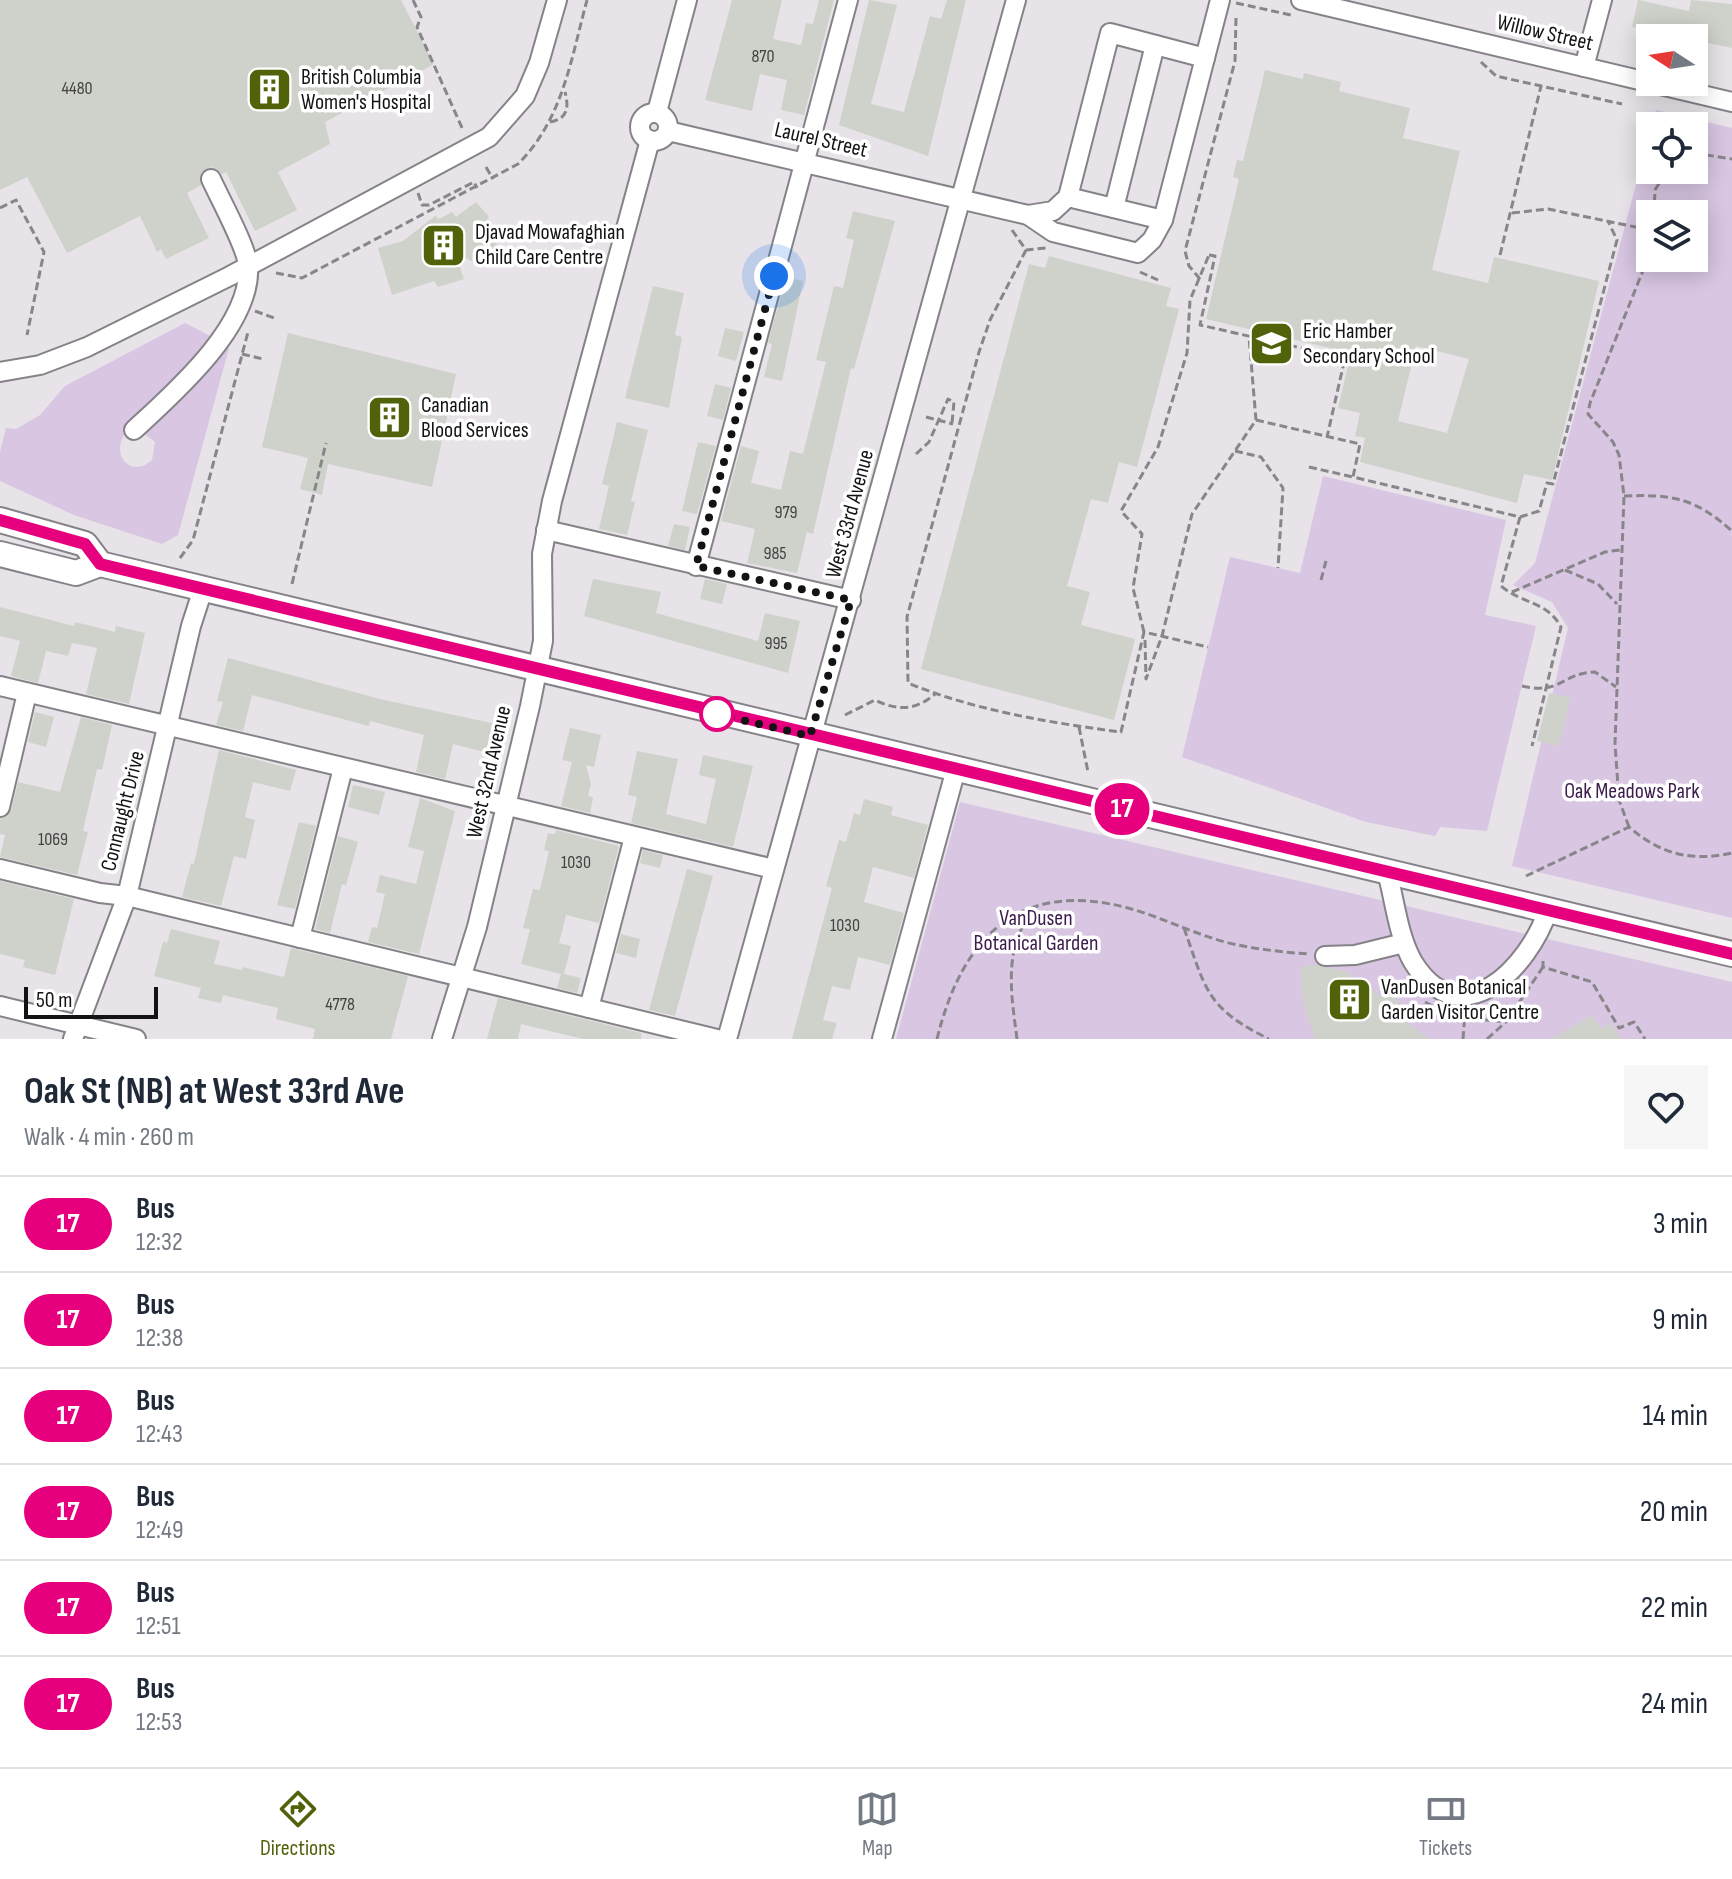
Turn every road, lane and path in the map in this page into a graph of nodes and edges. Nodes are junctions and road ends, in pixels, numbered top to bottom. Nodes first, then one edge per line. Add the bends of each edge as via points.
1 (413, 0) edge
2 (557, 0) edge
3 (687, 0) edge
4 (848, 0) edge
5 (1016, 0) edge
6 (1301, 0) edge
7 (1602, 0) edge
8 (1227, 1) edge
9 (1155, 45) junction
10 (1205, 58) junction
11 (1584, 67) junction
12 (1496, 76) dead end
13 (1541, 86) junction
14 (565, 88) dead end
15 (1732, 102) edge
16 (1622, 104) dead end
17 (657, 112) junction
18 (550, 122) dead end
19 (668, 131) junction
20 (467, 137) dead end
21 (650, 140) junction
22 (1708, 155) edge
23 (1732, 159) edge
24 (805, 160) junction
25 (486, 167) dead end
26 (211, 179) dead end
27 (493, 179) dead end
28 (477, 188) dead end
29 (1068, 197) junction
30 (962, 200) junction
31 (0, 208) edge
32 (1114, 208) junction
33 (1510, 213) junction
34 (425, 215) dead end
35 (1028, 215) junction
36 (1163, 220) junction
37 (1608, 221) junction
38 (1636, 227) edge
39 (1026, 250) dead end
40 (1500, 255) dead end
41 (248, 265) junction
42 (278, 266) dead end
43 (1135, 270) dead end
44 (268, 271) dead end
45 (1643, 272) edge
46 (1158, 280) dead end
47 (1201, 280) junction
48 (256, 302) dead end
49 (262, 314) dead end
50 (274, 318) dead end
51 (251, 320) dead end
52 (249, 329) dead end
53 (27, 335) dead end
54 (1249, 337) junction
55 (242, 354) junction
56 (263, 359) dead end
57 (0, 372) edge
58 (926, 417) dead end
59 (939, 420) junction
60 (1256, 420) junction
61 (952, 423) junction
62 (959, 425) junction
63 (134, 430) dead end
64 (1327, 437) junction
65 (326, 443) dead end
66 (1235, 451) junction
67 (916, 454) dead end
68 (1309, 467) dead end
69 (1353, 477) junction
70 (1624, 496) junction
71 (1520, 517) junction
72 (0, 520) edge
73 (546, 530) junction
74 (1732, 531) edge
75 (1620, 550) junction
76 (0, 554) edge
77 (180, 558) dead end
78 (1326, 561) dead end
79 (100, 564) junction
80 (696, 566) junction
81 (1278, 568) dead end
82 (1565, 570) junction
83 (1321, 580) dead end
84 (292, 584) dead end
85 (203, 589) junction
86 (1510, 593) junction
87 (851, 600) junction
88 (1618, 605) junction
89 (1144, 632) junction
90 (1162, 636) junction
91 (1208, 647) dead end
92 (536, 671) junction
93 (0, 686) edge
94 (1522, 686) dead end
95 (1616, 687) junction
96 (1544, 691) junction
97 (27, 693) junction
98 (935, 694) junction
99 (845, 715) dead end
100 (169, 726) junction
101 (1079, 727) junction
102 (810, 736) junction
103 (1532, 746) dead end
104 (343, 768) junction
105 (956, 769) junction
106 (1088, 772) dead end
107 (506, 805) junction
108 (0, 807) edge
109 (1629, 827) junction
110 (634, 837) junction
111 (1732, 853) edge
112 (0, 869) edge
113 (774, 869) junction
114 (1387, 872) junction
115 (1526, 876) dead end
116 (127, 896) junction
117 (1045, 901) junction
118 (1548, 910) junction
119 (1184, 928) junction
120 (300, 938) junction
121 (1404, 943) junction
122 (1544, 952) dead end
123 (1732, 954) edge
124 (1325, 956) joint
125 (1543, 967) junction
126 (463, 979) junction
127 (1467, 997) junction
128 (0, 1006) edge
129 (589, 1008) junction
130 (76, 1032) edge
131 (136, 1039) edge
132 (442, 1039) edge
133 (717, 1039) edge
134 (727, 1039) edge
135 (882, 1039) edge
136 (937, 1039) edge
137 (1017, 1039) edge
138 (1269, 1039) edge
139 (1463, 1039) edge
140 (1487, 1039) edge
141 (1645, 1039) edge

1 - 20 path via 421,17 417,27
2 - 41 street via 525,96 489,137
3 - 17 street
4 - 24 street
5 - 30 street, West 33rd Avenue
6 - 11 street, Willow Street
7 - 11 street
8 - 10 street
8 - 47 path via 1235,61 1185,251
9 - 10 street
9 - 29 street via 1110,33
9 - 32 street
10 - 36 street
11 - 15 street, Willow Street
12 - 13 path
13 - 16 path
13 - 33 path
14 - 18 path via 567,111
17 - 19 street via 665,117
17 - 21 street via 644,116 640,124 641,134
19 - 21 street
19 - 24 street, Laurel Street
21 - 73 street, West 32nd Avenue
22 - 23 path
24 - 30 street, Laurel Street
24 - 80 street
25 - 27 path
26 - 41 street
28 - 34 path via 474,182 429,205 421,203
29 - 32 street
29 - 35 street via 1053,211
30 - 35 street, Laurel Street
30 - 87 street, West 33rd Avenue
31 - 53 path via 16,200 44,252
32 - 36 street
33 - 37 path via 1548,209
33 - 40 path
35 - 36 street, Laurel Street via 1053,232 1138,253
37 - 38 path
37 - 71 path via 1617,240 1553,484 1547,483 1539,511
39 - 62 path via 990,320
41 - 57 street via 69,355
41 - 63 street via 232,321 212,353
42 - 44 path
43 - 46 path
45 - 70 path via 1588,414 1619,455
47 - 54 path via 1209,255 1215,256 1200,325
47 - 89 path via 1190,300 1187,353 1158,447 1121,511 1142,534 1133,588
48 - 51 path
49 - 50 path
52 - 55 path
54 - 60 path
54 - 64 path via 1345,358
55 - 56 path
55 - 77 path via 193,540
58 - 59 path
59 - 61 path
59 - 61 path via 951,399
59 - 67 path via 929,442
60 - 64 path
60 - 66 path
61 - 62 path
62 - 98 path via 907,617 908,683
64 - 69 path via 1360,444
65 - 84 path
66 - 81 path via 1261,457 1283,488
66 - 90 path via 1192,514
68 - 69 path
69 - 71 path
70 - 74 path via 1682,498
70 - 75 path
71 - 86 path via 1501,586
72 - 79 main road via 85,544
73 - 80 street
73 - 92 street, West 32nd Avenue via 543,641
75 - 82 path
75 - 88 path
76 - 79 main road via 76,573
78 - 83 path
79 - 85 main road
80 - 87 street
82 - 86 path
82 - 88 path via 1598,584
85 - 92 main road
85 - 100 street, Connaught Drive
86 - 96 path via 1541,604 1561,627
87 - 102 street, West 33rd Avenue
88 - 95 path
89 - 90 path
89 - 90 path via 1146,679
89 - 101 path via 1121,732
90 - 91 path
92 - 102 main road
92 - 107 street, West 32nd Avenue
93 - 97 street
94 - 96 path
95 - 96 path via 1589,672
95 - 109 path via 1619,800
96 - 103 path
97 - 100 street
97 - 108 street
98 - 99 path via 912,709 875,700
98 - 101 path
100 - 104 street
100 - 116 street, Connaught Drive
101 - 106 path
102 - 105 main road
102 - 113 street, West 33rd Avenue
104 - 107 street
104 - 120 street
105 - 114 main road
105 - 135 street
107 - 110 street
107 - 126 street, West 32nd Avenue
109 - 111 path via 1664,852 1681,857
109 - 115 path
110 - 113 street
110 - 129 street
112 - 116 street
113 - 134 street, West 33rd Avenue
114 - 118 main road
114 - 121 street
116 - 120 street
116 - 130 street, Connaught Drive
117 - 119 path via 1069,898 1129,908
117 - 136 path via 1019,912 969,958 954,985
117 - 137 path via 1024,924 1012,958
118 - 123 main road
118 - 127 street via 1540,935 1516,971 1482,994
119 - 124 path via 1248,947
119 - 138 path via 1203,986 1217,1007
120 - 126 street
121 - 124 street
121 - 127 street via 1435,987
122 - 125 path
125 - 140 path via 1506,1022
125 - 141 path via 1592,982 1619,1028 1634,1022
126 - 129 street
126 - 132 street, West 32nd Avenue
127 - 139 path
128 - 130 street
129 - 133 street
130 - 131 street

